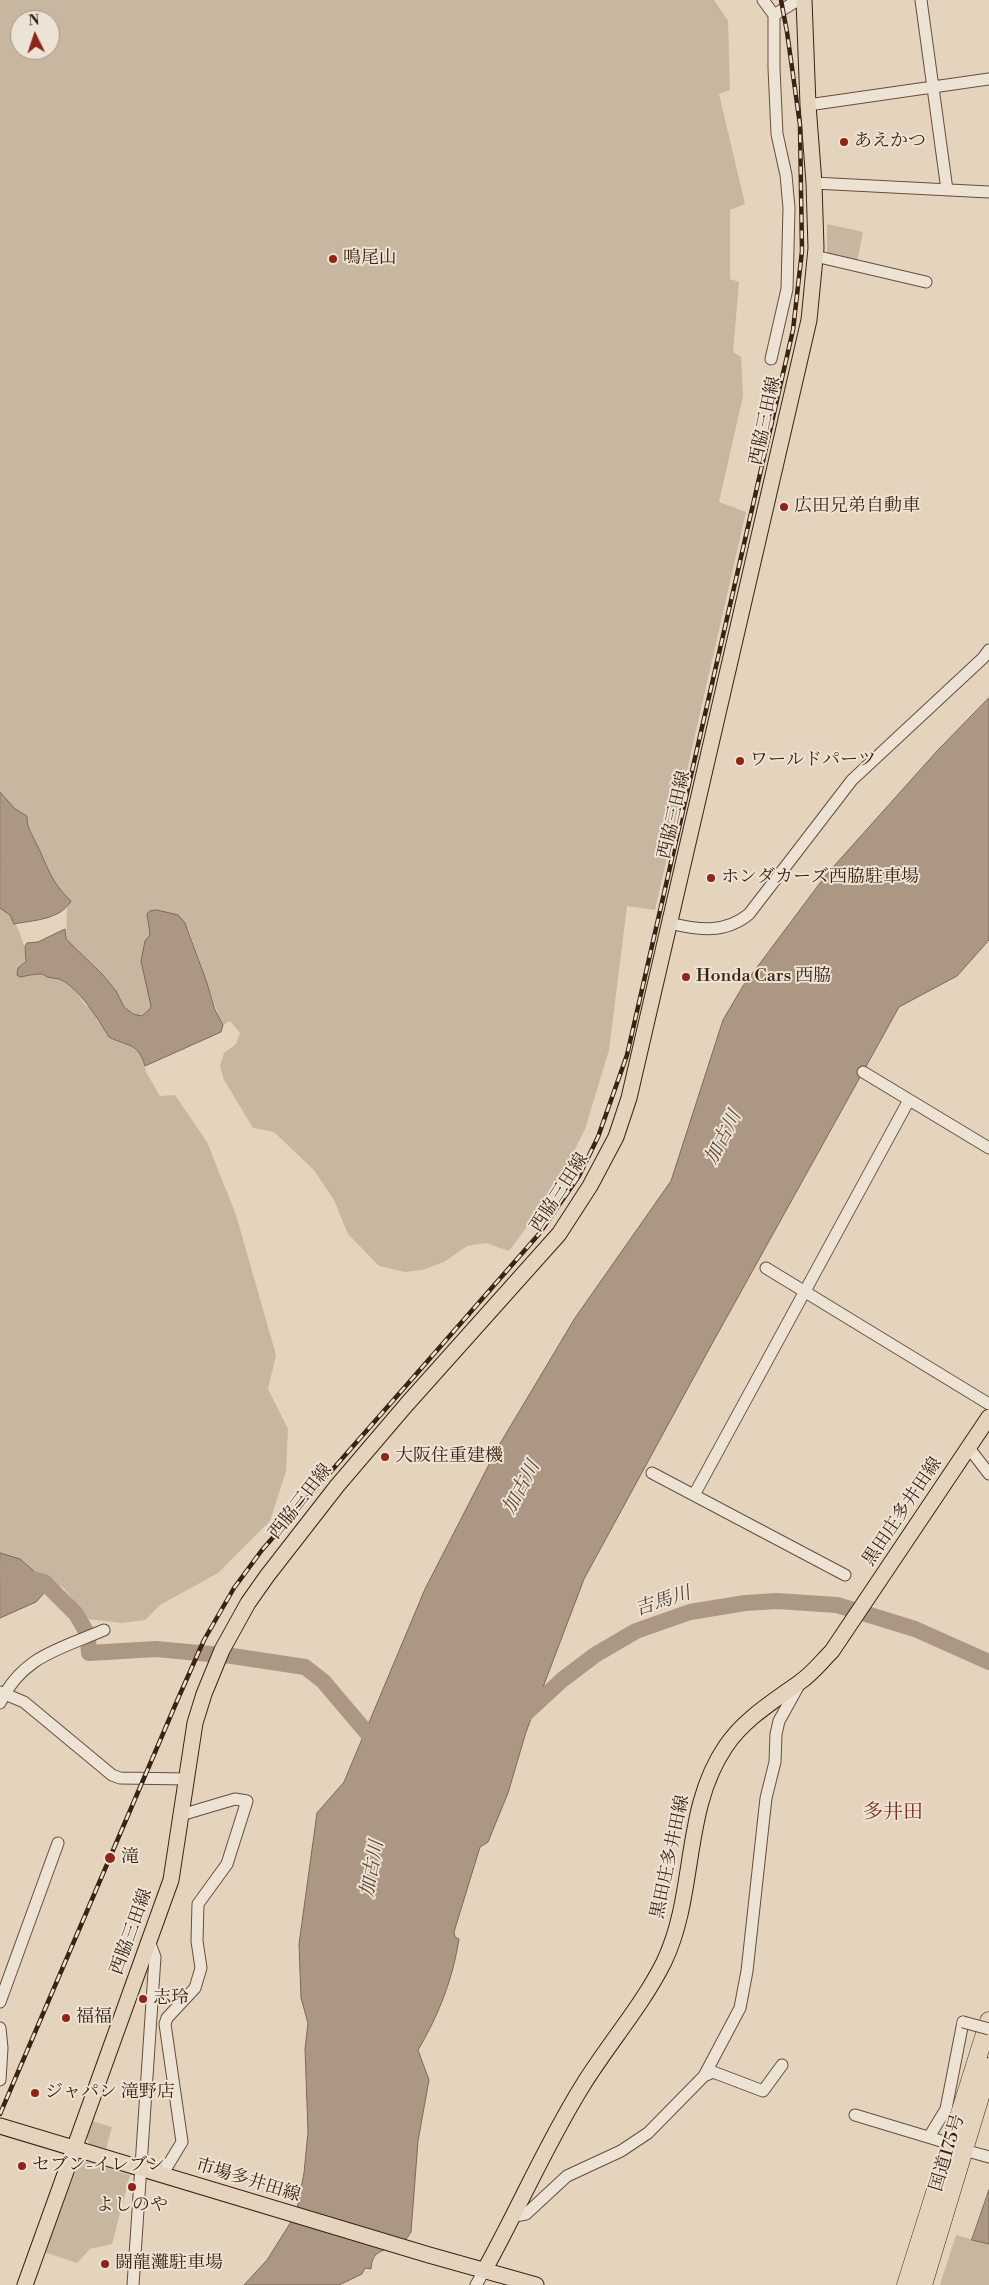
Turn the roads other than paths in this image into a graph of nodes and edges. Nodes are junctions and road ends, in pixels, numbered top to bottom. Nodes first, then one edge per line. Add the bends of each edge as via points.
1 (763, 0) edge
2 (798, 0) edge
3 (804, 0) edge
4 (921, 0) edge
5 (774, 15) junction
6 (989, 79) edge
7 (933, 87) junction
8 (808, 105) junction
9 (814, 183) junction
10 (947, 190) junction
11 (989, 192) edge
12 (815, 256) junction
13 (926, 282) dead end
14 (771, 359) dead end
15 (989, 650) edge
16 (669, 923) junction
17 (863, 1072) dead end
18 (909, 1100) junction
19 (989, 1148) edge
20 (766, 1268) dead end
21 (805, 1292) junction
22 (989, 1404) edge
23 (989, 1417) edge
24 (969, 1448) junction
25 (652, 1473) dead end
26 (989, 1474) edge
27 (694, 1495) junction
28 (845, 1575) dead end
29 (104, 1630) dead end
30 (801, 1682) junction
31 (2, 1696) edge
32 (186, 1778) junction
33 (181, 1814) junction
34 (58, 1843) dead end
35 (149, 1941) junction
36 (0, 2002) edge
37 (989, 2020) edge
38 (0, 2028) edge
39 (989, 2029) edge
40 (782, 2066) dead end
41 (989, 2067) edge
42 (704, 2076) junction
43 (0, 2080) edge
44 (855, 2115) dead end
45 (0, 2126) edge
46 (929, 2137) junction
47 (957, 2147) junction
48 (74, 2148) junction
49 (989, 2157) edge
50 (141, 2168) junction
51 (162, 2175) junction
52 (515, 2216) junction
53 (484, 2271) junction
54 (25, 2285) edge
55 (133, 2285) edge
56 (476, 2285) edge
57 (536, 2285) edge
58 (906, 2285) edge
59 (923, 2285) edge

1 - 5 street
2 - 5 street
3 - 8 main road, 西脇三田線
4 - 7 street
5 - 14 street via 777,134 786,175 789,227 787,289
6 - 7 street
7 - 8 street
7 - 10 street
8 - 9 main road, 西脇三田線
9 - 10 street
9 - 12 main road, 西脇三田線
10 - 11 street
12 - 13 street
12 - 16 main road, 西脇三田線 via 809,320
15 - 16 street via 852,780 749,914 739,922 718,930
16 - 32 main road, 西脇三田線 via 629,1098 616,1137 590,1186 559,1234 337,1486 248,1603 220,1655 196,1723
17 - 18 street
18 - 19 street
18 - 21 street
20 - 21 street
21 - 22 street
21 - 27 street
23 - 24 main road, 黒田庄多井田線
24 - 26 street
24 - 30 main road, 黒田庄多井田線 via 832,1651
25 - 27 street
27 - 28 street
29 - 31 street via 33,1660 14,1678
30 - 42 street via 779,1721 776,1734 775,1762 766,1798 758,1884 740,2008
30 - 52 main road, 黒田庄多井田線 via 783,1692 738,1730 713,1767 695,1821 683,1901 664,1961 583,2085
31 - 32 street via 24,1702 112,1775 120,1778
32 - 33 main road, 西脇三田線
33 - 35 main road, 西脇三田線 via 170,1880
33 - 51 street via 235,1799 247,1800 228,1864 198,1904 197,1941 201,1968 195,1988 164,2024 182,2142
34 - 36 street
35 - 48 main road, 西脇三田線
35 - 50 street via 155,1958
37 - 47 highway, 国道175号
38 - 43 street
39 - 46 street, bridge via 963,2022 946,2109
40 - 42 street via 763,2091 713,2072
41 - 47 highway, 国道175号
42 - 52 street via 648,2133 621,2151 567,2176 526,2214
44 - 46 street
45 - 48 main road, 市場多井田線
46 - 47 street
47 - 49 street
47 - 58 highway, 国道175号
47 - 59 highway, 国道175号
48 - 50 main road, 市場多井田線
48 - 54 main road, 西脇三田線
50 - 51 main road, 市場多井田線
50 - 55 street
51 - 53 main road, 市場多井田線
52 - 53 main road, 黒田庄多井田線
53 - 56 street
53 - 57 main road

